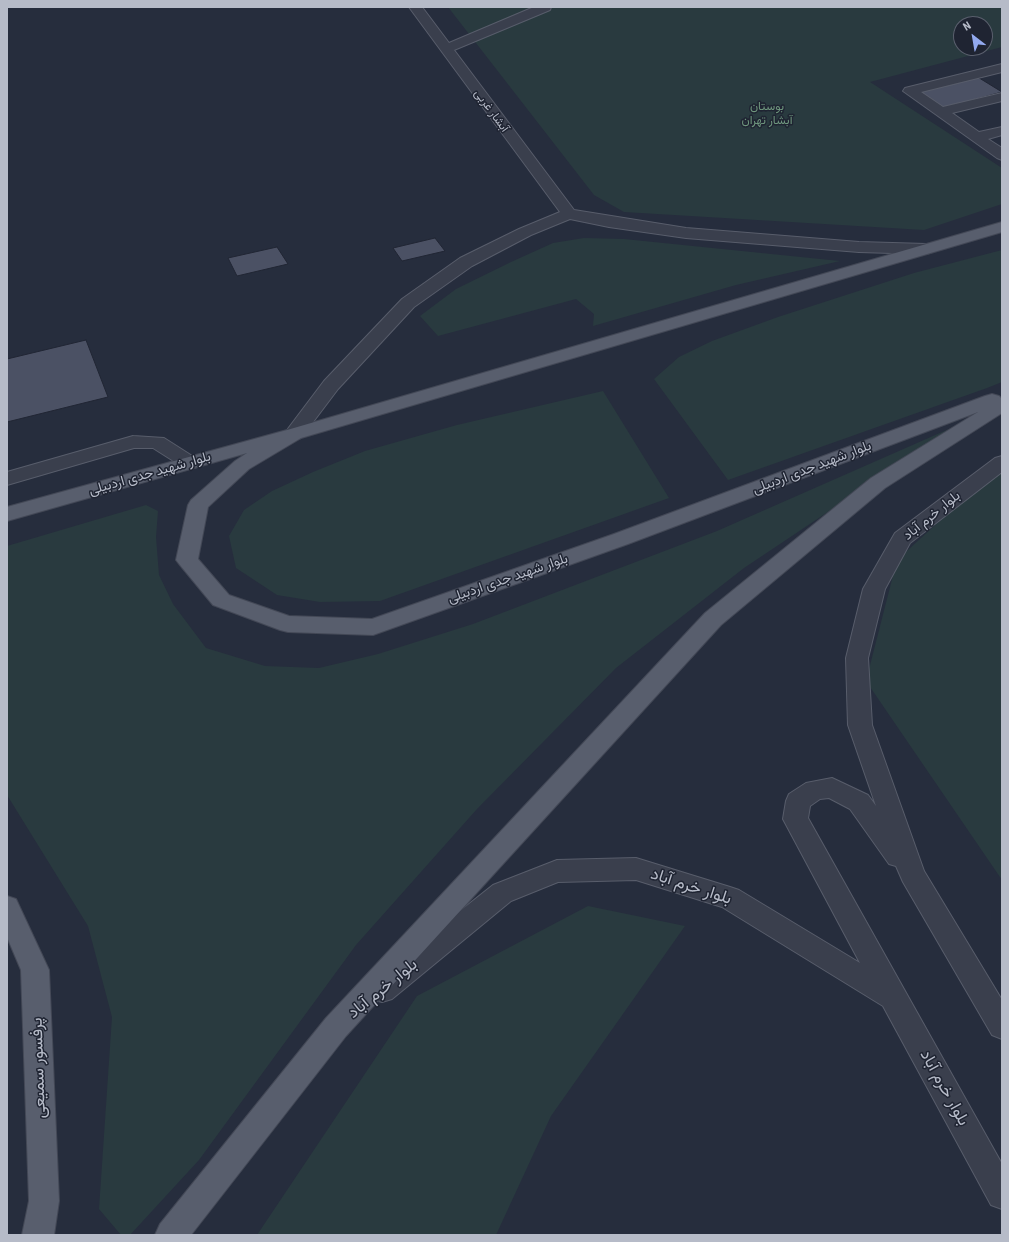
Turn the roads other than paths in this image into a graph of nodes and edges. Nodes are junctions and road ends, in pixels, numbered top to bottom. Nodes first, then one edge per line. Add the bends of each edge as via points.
1 (415, 7) edge
2 (545, 7) edge
3 (446, 49) junction
4 (1002, 68) edge
5 (1002, 96) edge
6 (940, 112) junction
7 (1002, 131) edge
8 (977, 137) junction
9 (1002, 155) edge
10 (569, 214) junction
11 (1002, 227) edge
12 (926, 249) junction
13 (1002, 396) edge
14 (1002, 405) edge
15 (294, 434) junction
16 (1002, 462) edge
17 (190, 463) junction
18 (9, 473) edge
19 (7, 514) edge
20 (912, 874) junction
21 (7, 908) edge
22 (893, 997) junction
23 (1002, 1026) edge
24 (336, 1027) junction
25 (1002, 1194) edge
26 (38, 1235) edge
27 (171, 1235) edge

1 - 3 street, آبشار غربی
2 - 3 street
3 - 10 street, آبشار غربی
4 - 6 street via 910,91
5 - 6 street
6 - 8 street
7 - 8 street
8 - 9 street
10 - 12 street via 686,233 859,247
10 - 15 street via 525,232 466,262 408,303 376,334 331,385
11 - 12 main road, بلوار شهید جدی اردبیلی
12 - 15 main road, بلوار شهید جدی اردبیلی
13 - 15 main road, بلوار شهید جدی اردبیلی via 621,539 373,627 288,624 221,600 187,560 198,505 242,465
14 - 24 main road via 878,483 713,619
15 - 17 main road, بلوار شهید جدی اردبیلی
16 - 20 street, بلوار خرم آباد via 902,538 874,589 857,658 860,725
17 - 18 street via 157,442 133,442
17 - 19 main road, بلوار شهید جدی اردبیلی
20 - 22 street via 859,802 832,788 815,790 798,801 795,819
20 - 23 street, بلوار خرم آباد
21 - 26 main road, پرفسور سمیعی via 35,970 44,1201
22 - 24 street, بلوار خرم آباد via 730,898 636,869 557,872 502,893
22 - 25 street, بلوار خرم آباد
24 - 27 main road

